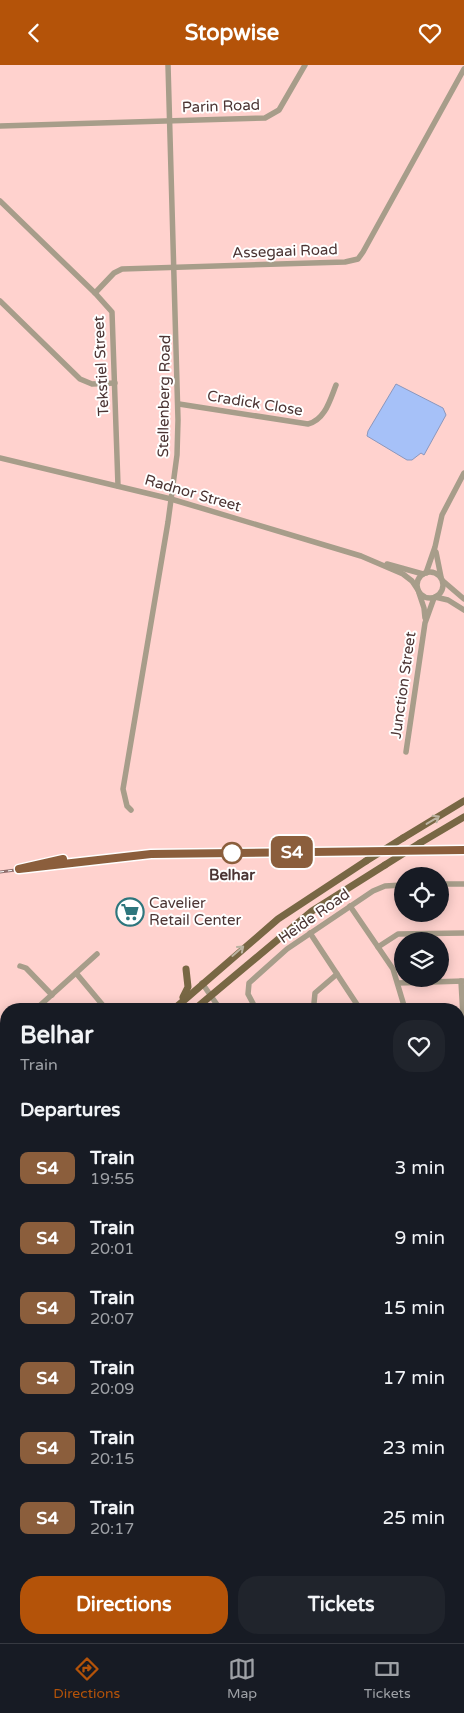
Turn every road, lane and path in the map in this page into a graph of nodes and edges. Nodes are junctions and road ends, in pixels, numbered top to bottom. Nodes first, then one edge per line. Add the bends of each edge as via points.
1 (168, 65) edge
2 (305, 65) edge
3 (464, 69) edge
4 (170, 121) junction
5 (0, 126) edge
6 (0, 201) edge
7 (175, 267) junction
8 (95, 293) junction
9 (0, 301) edge
10 (115, 383) junction
11 (336, 385) dead end
12 (178, 404) junction
13 (0, 458) edge
14 (464, 473) edge
15 (118, 486) junction
16 (172, 499) junction
17 (435, 547) junction
18 (377, 562) junction
19 (424, 573) junction
20 (442, 579) junction
21 (418, 591) junction
22 (434, 597) junction
23 (464, 599) edge
24 (464, 610) edge
25 (425, 623) junction
26 (406, 752) dead end
27 (464, 801) edge
28 (131, 810) dead end
29 (464, 817) edge
30 (449, 884) edge
31 (464, 884) edge
32 (394, 886) edge
33 (350, 906) junction
34 (310, 933) junction
35 (464, 933) edge
36 (378, 947) junction
37 (98, 954) dead end
38 (20, 966) dead end
39 (186, 969) dead end
40 (76, 973) junction
41 (337, 974) junction
42 (394, 974) edge
43 (449, 981) edge
44 (462, 981) edge
45 (202, 983) junction
46 (399, 987) edge
47 (211, 994) junction
48 (52, 995) junction
49 (43, 1003) edge
50 (101, 1003) edge
51 (178, 1003) edge
52 (180, 1003) edge
53 (201, 1003) edge
54 (216, 1003) edge
55 (253, 1003) edge
56 (314, 1003) edge
57 (356, 1003) edge
58 (403, 1003) edge
59 (463, 1003) edge

1 - 4 street, Stellenberg Road
2 - 4 street, Parin Road via 279,110 270,117
3 - 7 street, Assegaai Road via 358,259 349,262
4 - 5 street
4 - 7 street, Stellenberg Road
6 - 8 street, Tekstiel Street
7 - 8 street, Assegaai Road via 119,270
7 - 12 street, Stellenberg Road
8 - 10 street, Tekstiel Street via 113,316
9 - 10 street via 80,379 92,384
10 - 15 street, Tekstiel Street
11 - 12 street, Cradick Close via 322,416 308,424
12 - 16 street, Stellenberg Road
13 - 15 street, Radnor Street
14 - 17 street via 442,515
15 - 16 street, Radnor Street
16 - 18 street, Radnor Street
16 - 28 street, Stellenberg Road via 123,789
17 - 19 street
17 - 20 street
18 - 19 street, Radnor Street
18 - 21 street, Radnor Street via 408,578
19 - 20 street via 434,572
19 - 21 street via 417,581
20 - 22 street via 442,590
20 - 23 street
21 - 22 street via 425,597
21 - 25 street, Junction Street
22 - 24 street via 448,600
22 - 25 street, Junction Street
25 - 26 street, Junction Street
45 -> 27 main road, bridge via 285,914
29 - 47 main road, bridge via 312,911
30 - 31 street
32 - 33 street, Heide Road via 379,888
33 - 34 street, Heide Road
33 - 36 street
34 - 41 street
34 - 55 street, Heide Road via 252,980 248,994
35 - 36 street via 398,934
36 - 42 street
37 - 40 street
38 - 48 street via 26,968
39 - 51 main road via 188,987
40 - 48 street
40 - 50 street
41 - 56 street via 315,993
41 - 57 street
43 - 44 street
44 - 59 street
45 - 47 street
45 - 52 main road
46 - 58 street
47 - 53 main road
47 - 54 street
48 - 49 street

